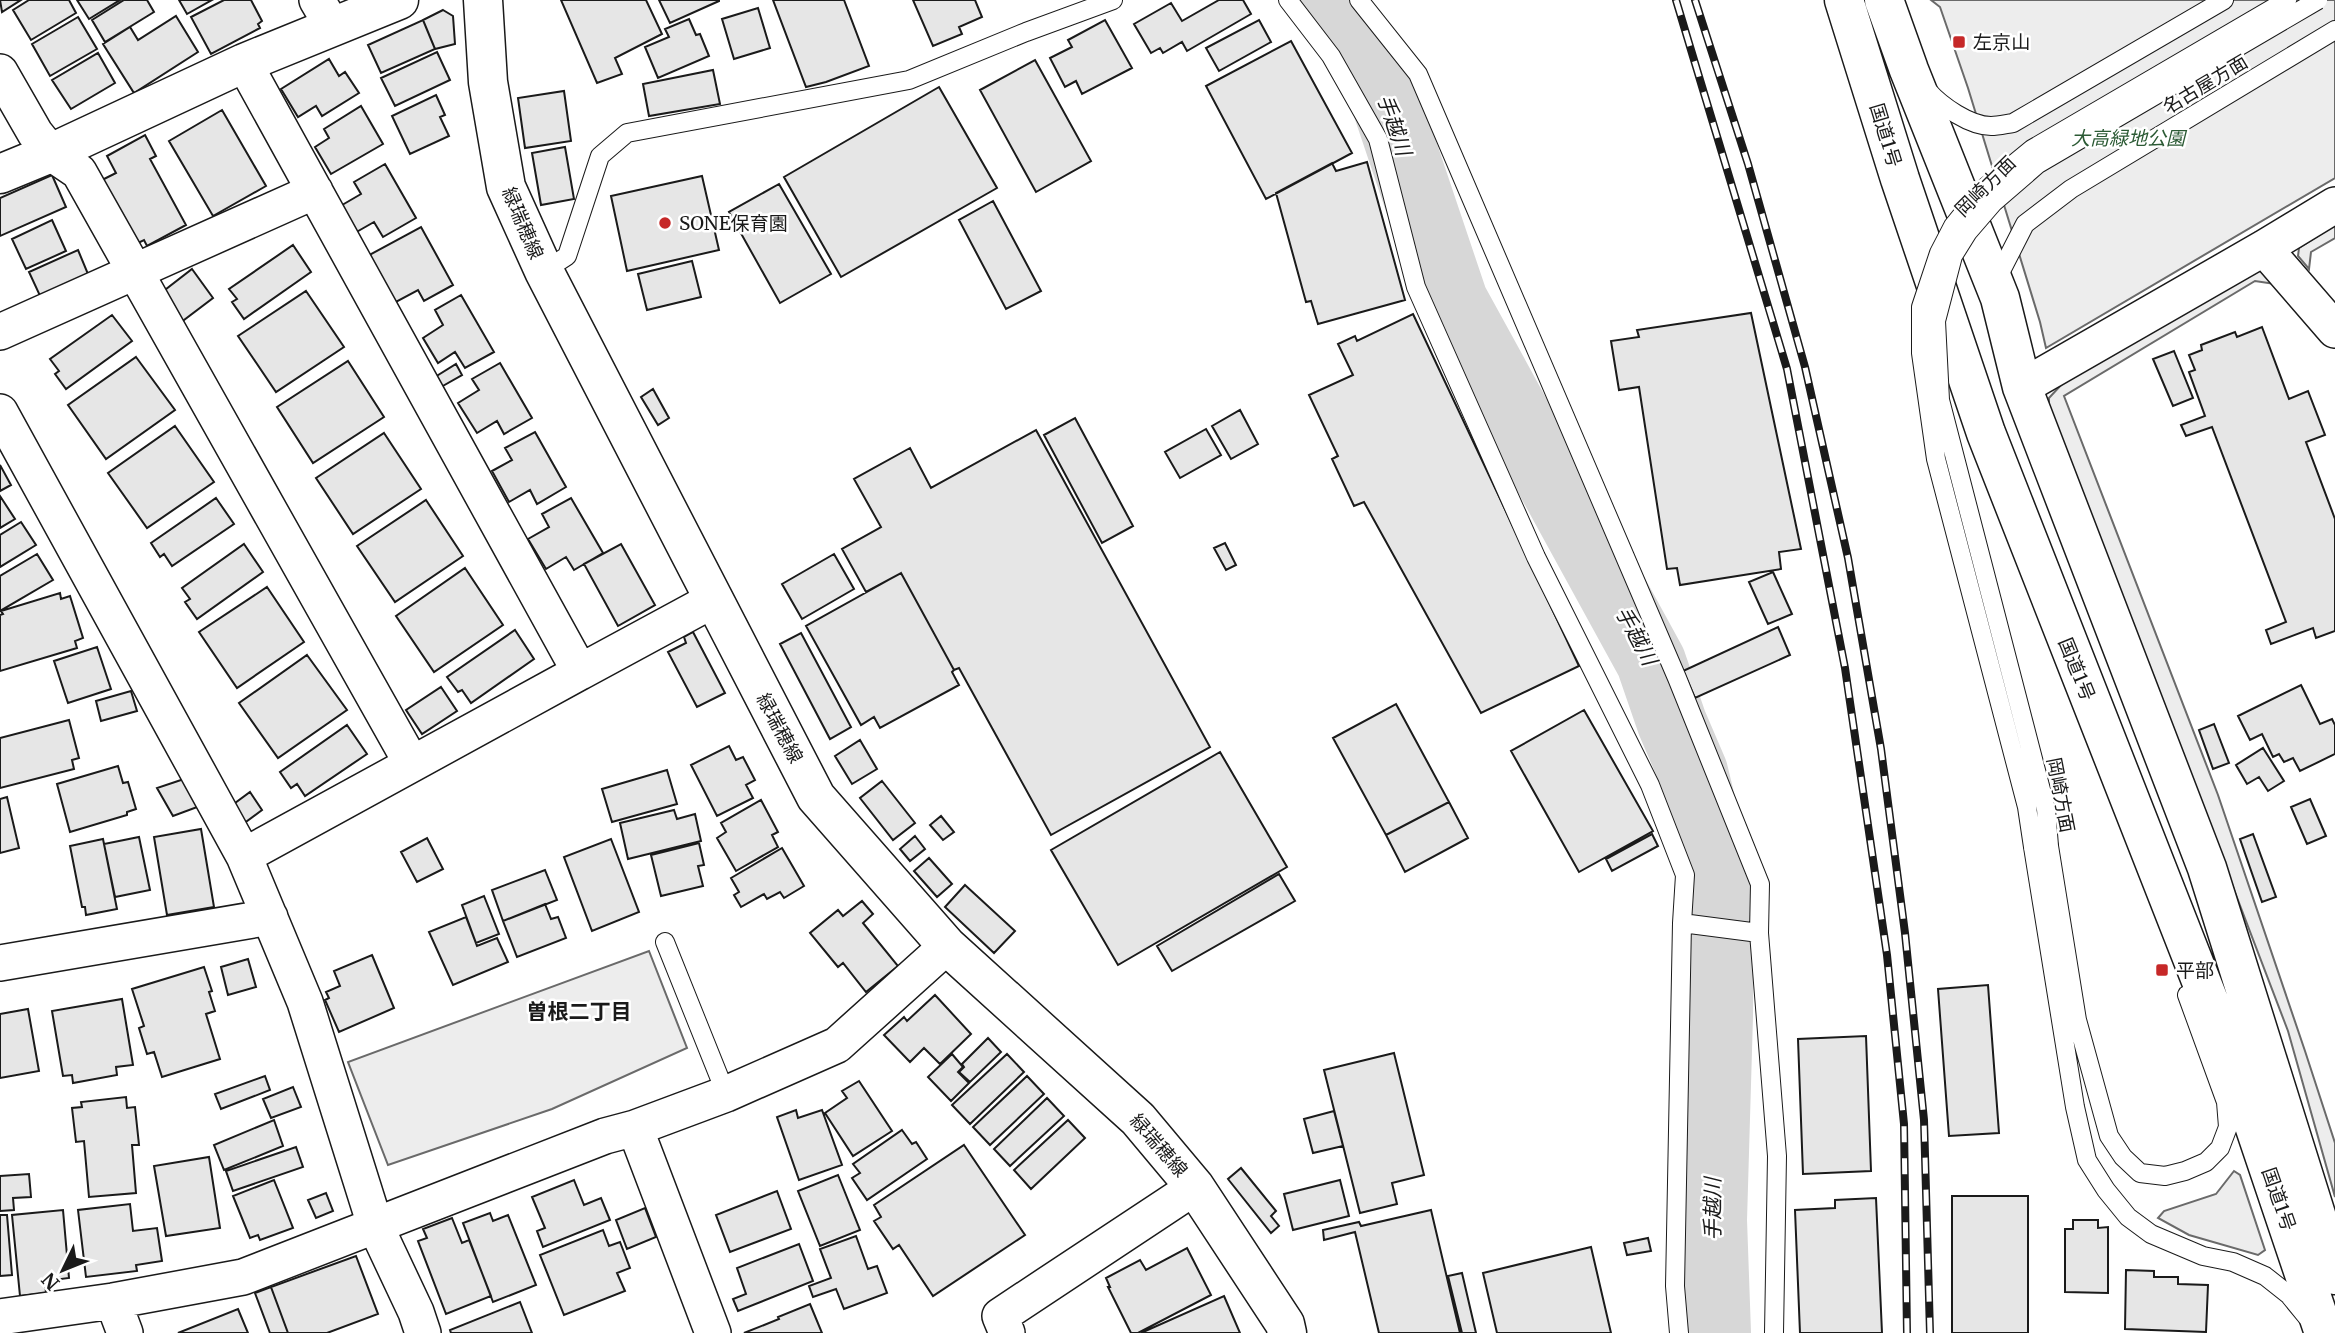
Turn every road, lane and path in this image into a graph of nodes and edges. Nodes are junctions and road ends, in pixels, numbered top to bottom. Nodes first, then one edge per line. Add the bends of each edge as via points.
1 (399, 0) edge
2 (483, 0) edge
3 (1113, 0) edge
4 (1288, 0) edge
5 (1359, 0) edge
6 (1844, 0) edge
7 (1884, 0) edge
8 (2224, 0) edge
9 (2287, 0) edge
10 (2318, 0) edge
11 (325, 13) edge
12 (2335, 30) edge
13 (244, 63) junction
14 (1909, 70) junction
15 (0, 72) edge
16 (51, 153) junction
17 (0, 174) edge
18 (315, 191) junction
19 (2335, 205) edge
20 (2264, 248) junction
21 (136, 271) junction
22 (544, 271) junction
23 (2000, 298) junction
24 (2335, 330) edge
25 (0, 332) edge
26 (2022, 387) junction
27 (0, 412) edge
28 (713, 600) junction
29 (2070, 650) junction
30 (580, 672) junction
31 (412, 764) junction
32 (2041, 847) junction
33 (244, 856) junction
34 (270, 918) junction
35 (1687, 923) junction
36 (1752, 932) junction
37 (2165, 936) dead end
38 (665, 942) dead end
39 (947, 946) junction
40 (0, 963) edge
41 (2179, 974) dead end
42 (726, 1094) junction
43 (635, 1128) junction
44 (1195, 1187) junction
45 (375, 1225) junction
46 (2335, 1275) edge
47 (0, 1317) edge
48 (119, 1317) edge
49 (423, 1333) edge
50 (713, 1333) edge
51 (1007, 1333) edge
52 (1287, 1333) edge
53 (1679, 1333) edge
54 (1774, 1333) edge
55 (2322, 1333) edge

1 - 11 main road
2 - 22 main road, 緑瑞穂線 via 488,82 506,187
3 - 22 lane via 909,80 627,133 600,156 567,256
4 - 35 lane via 1332,56 1378,139 1416,287 1536,557 1650,785 1685,875
5 - 36 lane via 1418,74 1672,665 1760,884
6 - 29 main road, 国道1号 via 1986,433
7 - 14 main road, 国道1号
8 - 14 lane via 2013,123 1988,126 1964,118 1939,104
9 - 32 lane, bridge via 2032,149 1982,190 1948,235 1921,307 1921,353 1936,459
10 - 32 lane, 岡崎方面, bridge via 2038,164 1993,203 1953,256 1936,321 1940,400 2046,809
11 - 13 main road
12 - 23 lane, 名古屋方面 via 2071,189 2025,224 2001,271
13 - 16 main road
13 - 18 street
14 - 23 main road, 国道1号
15 - 16 street
16 - 17 main road
16 - 21 street via 79,172
18 - 21 street
18 - 30 street
19 - 20 street
20 - 24 street
20 - 26 street
21 - 25 street
21 - 31 street
22 - 28 main road, 緑瑞穂線
23 - 26 main road, 国道1号
26 - 46 main road, 国道1号 via 2207,867
27 - 33 street
28 - 30 street
28 - 39 main road, 緑瑞穂線 via 816,797
29 - 37 lane via 2118,809
29 - 55 main road, 国道1号 via 2231,1057
30 - 31 street
31 - 33 street
32 - 41 lane, 岡崎方面 via 2077,1020 2109,1136 2140,1173 2165,1176 2206,1162 2220,1147 2228,1127 2226,1102
32 - 55 lane via 2075,1107 2087,1160 2128,1217 2151,1234 2266,1276 2289,1294
33 - 34 street
34 - 40 street
34 - 45 street via 305,1002
35 - 36 lane
35 - 53 lane via 1675,1286
36 - 54 lane via 1777,1156
38 - 42 lane
39 - 42 street via 837,1045
39 - 44 main road, 緑瑞穂線 via 1138,1119
42 - 43 street
43 - 45 street
43 - 50 street
44 - 51 street via 1000,1316
44 - 52 main road, 緑瑞穂線
45 - 48 street via 243,1277
45 - 49 street
47 - 48 street

